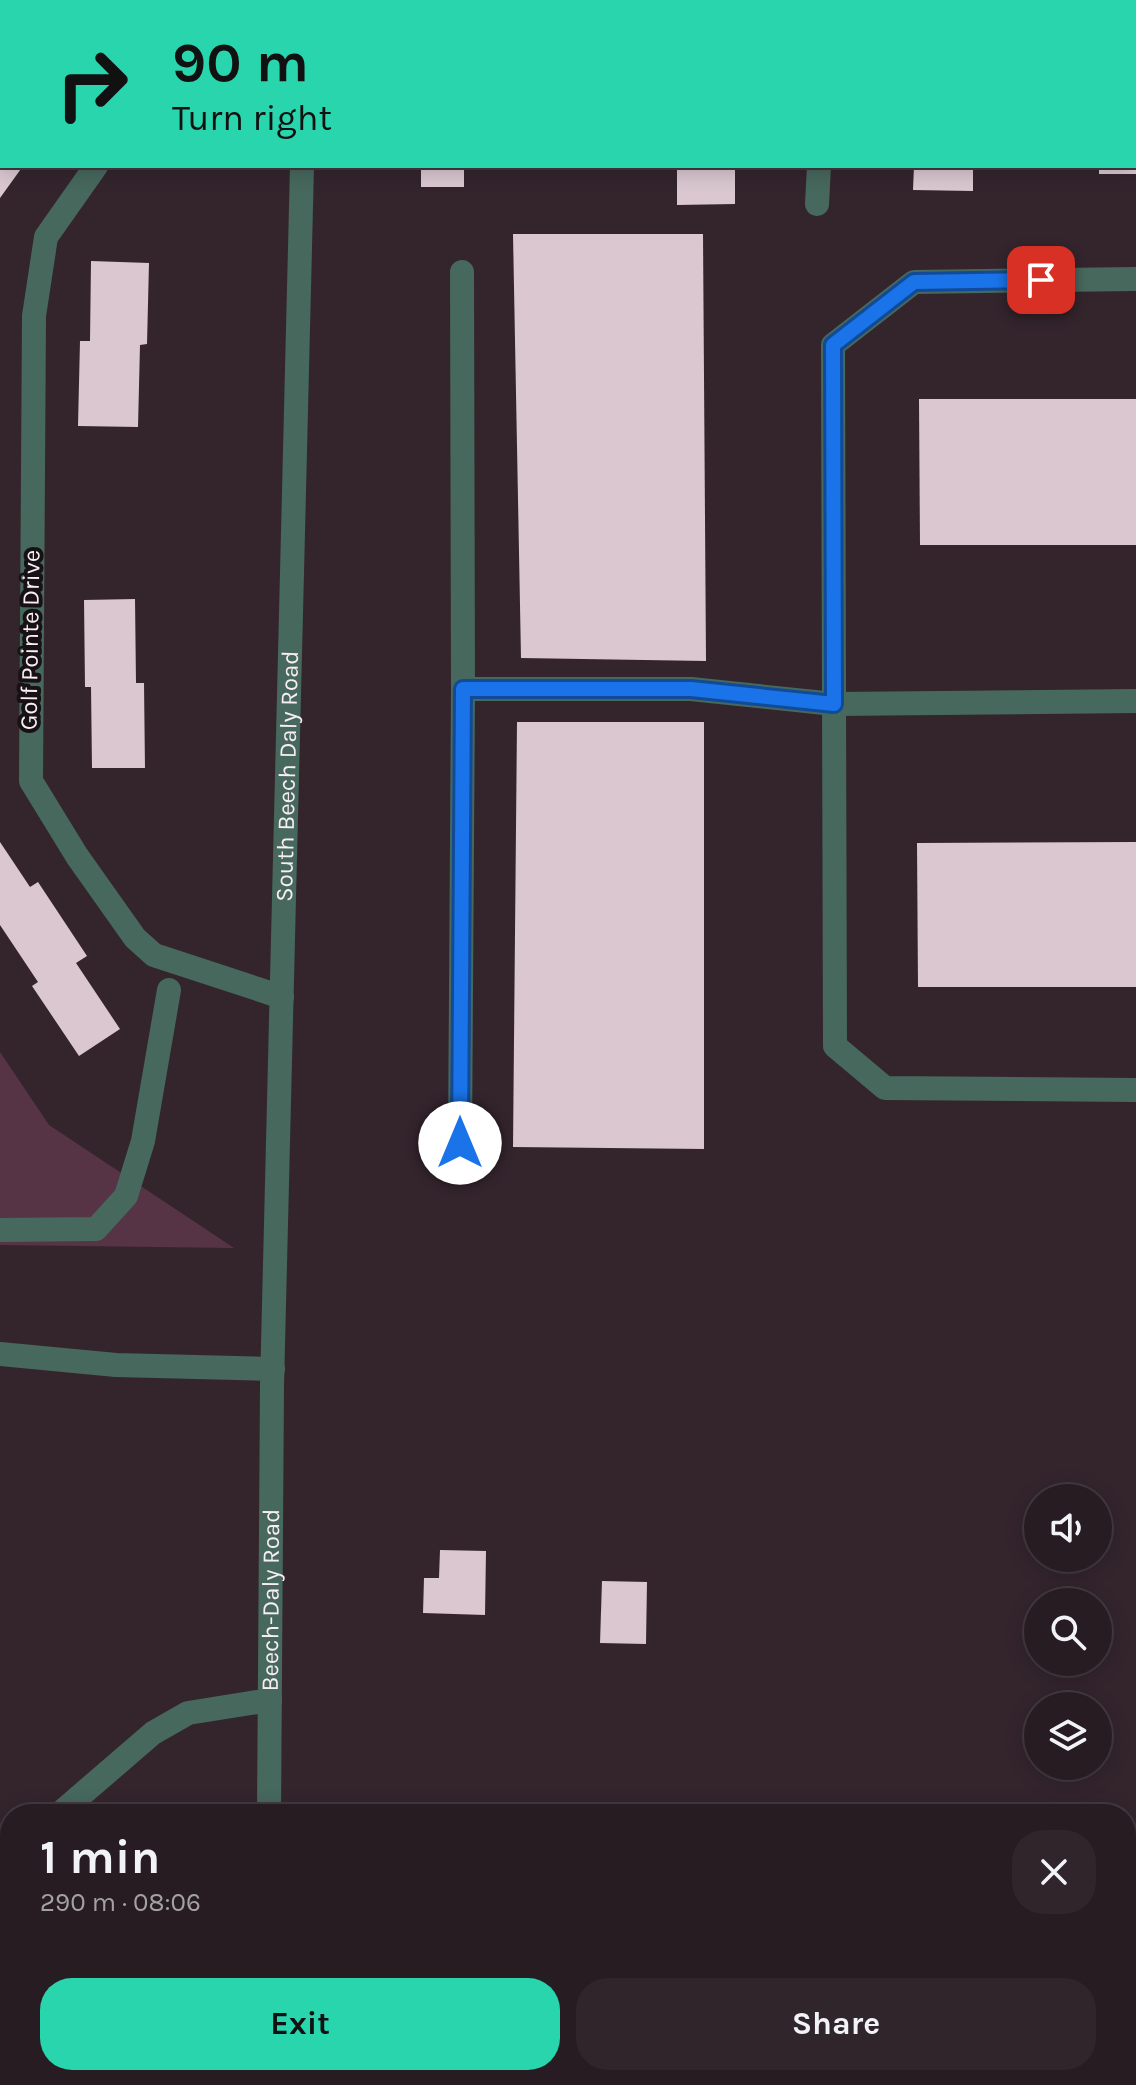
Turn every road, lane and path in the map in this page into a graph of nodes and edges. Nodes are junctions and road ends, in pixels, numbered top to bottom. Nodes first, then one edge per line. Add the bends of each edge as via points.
1 (95, 168) edge
2 (302, 168) edge
3 (819, 168) edge
4 (817, 204) dead end
5 (462, 272) dead end
6 (1136, 279) edge
7 (463, 689) junction
8 (1136, 701) edge
9 (834, 704) junction
10 (169, 990) dead end
11 (282, 997) junction
12 (1136, 1090) edge
13 (460, 1143) dead end
14 (0, 1230) edge
15 (0, 1354) edge
16 (273, 1378) junction
17 (270, 1700) junction
18 (71, 1804) edge
19 (269, 1804) edge

1 - 11 street, Golf Pointe Drive via 46,237 34,316 31,781 118,914 154,955
2 - 11 street, South Beech Daly Road
3 - 4 street
5 - 7 street
6 - 9 street via 914,282 833,345
7 - 9 street via 691,689
7 - 13 street
8 - 9 street
9 - 12 street via 835,1046 885,1088
10 - 14 street via 143,1141 126,1196 96,1229
11 - 16 street, South Beech Daly Road
15 - 16 street
16 - 17 street, Beech-Daly Road
17 - 18 street via 188,1713 153,1733
17 - 19 street, Beech-Daly Road

